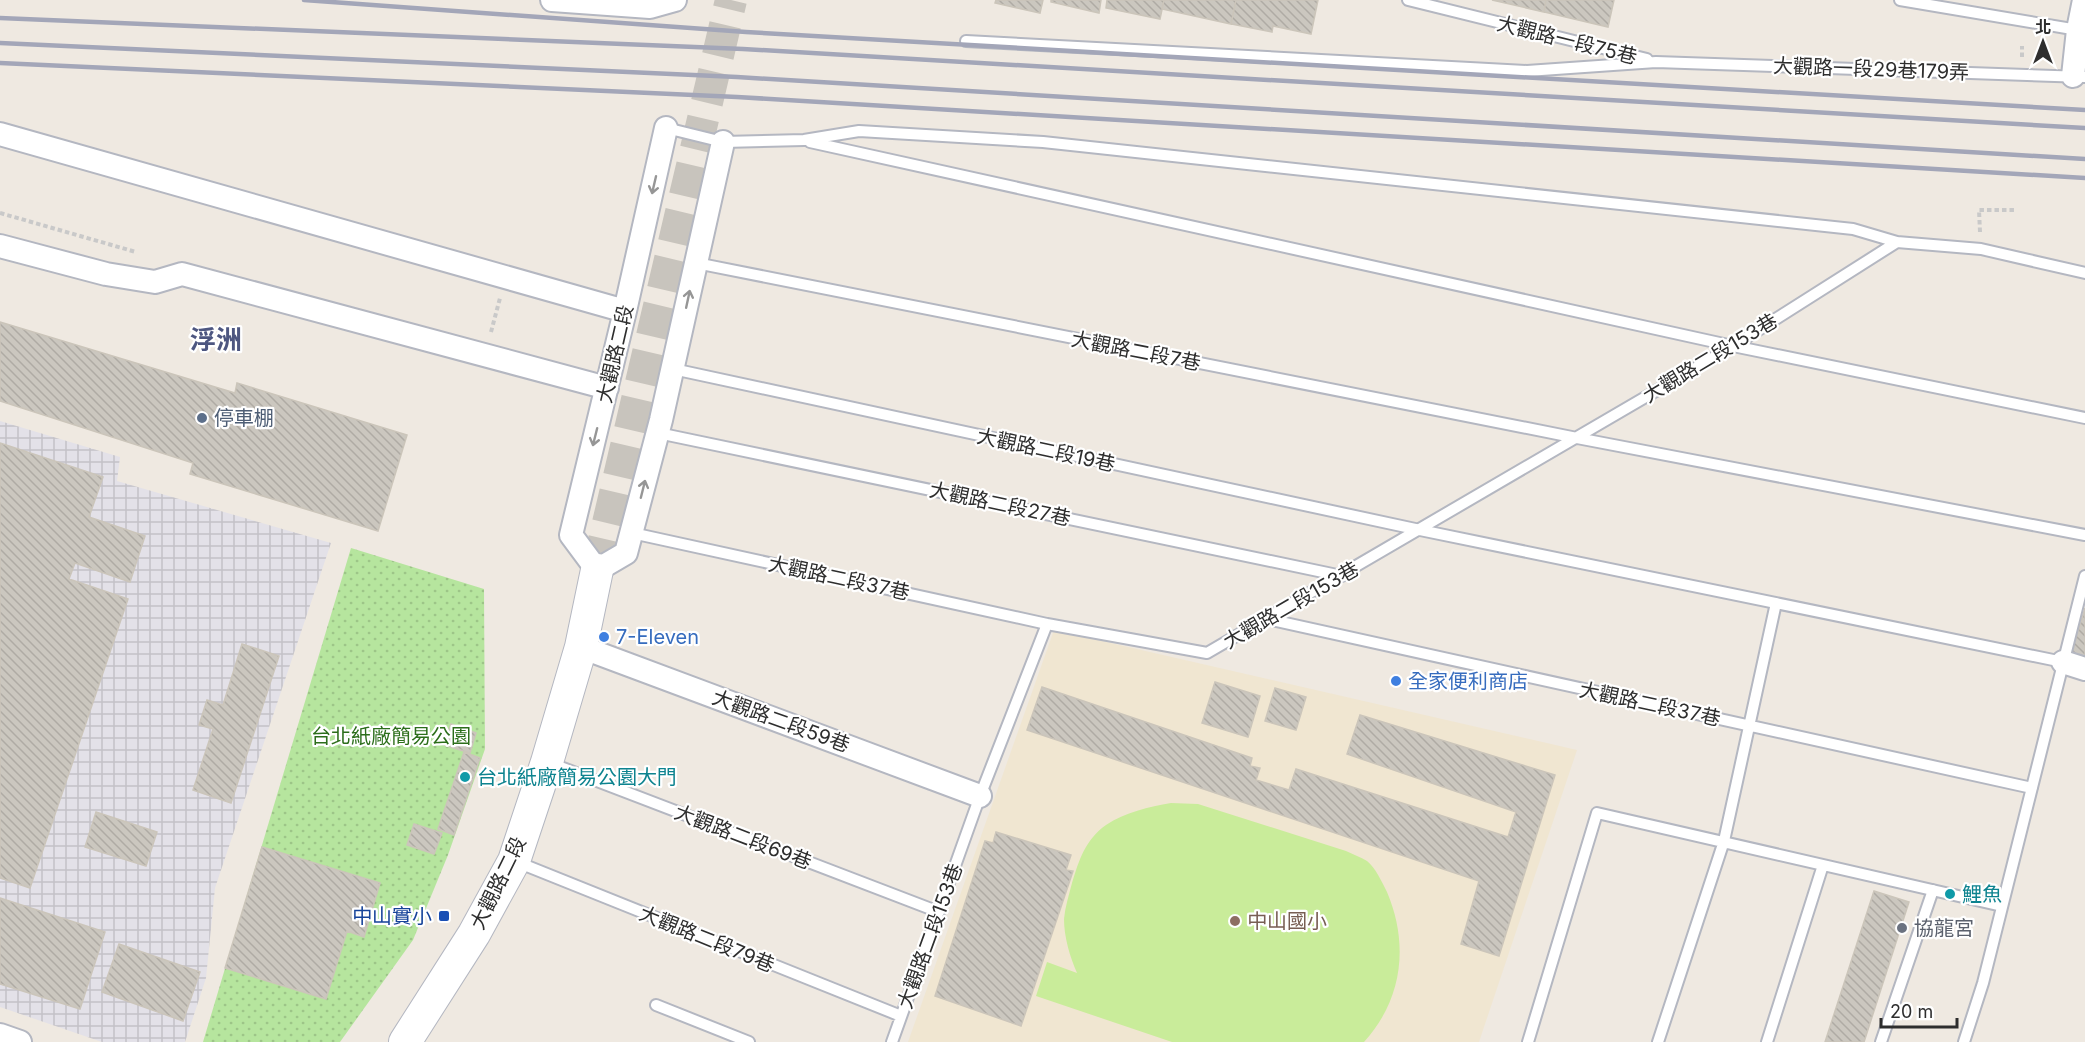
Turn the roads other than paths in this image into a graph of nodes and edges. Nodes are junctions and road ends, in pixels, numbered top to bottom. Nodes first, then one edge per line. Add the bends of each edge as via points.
1 (552, 0) edge
2 (675, 0) edge
3 (1408, 0) edge
4 (1900, 0) edge
5 (2084, 0) edge
6 (2078, 30) junction
7 (966, 41) dead end
8 (1656, 62) junction
9 (2079, 77) edge
10 (666, 128) joint
11 (0, 134) edge
12 (804, 140) junction
13 (723, 142) junction
14 (1897, 242) junction
15 (0, 246) edge
16 (696, 263) junction
17 (2085, 273) edge
18 (625, 311) junction
19 (1732, 346) junction
20 (673, 369) junction
21 (607, 388) junction
22 (2085, 418) edge
23 (658, 432) junction
24 (1577, 438) junction
25 (1420, 530) junction
26 (632, 533) junction
27 (2085, 535) edge
28 (597, 570) junction
29 (1342, 576) junction
30 (2085, 576) edge
31 (1776, 603) junction
32 (1267, 619) junction
33 (1047, 624) junction
34 (581, 647) junction
35 (2063, 662) junction
36 (2085, 669) edge
37 (1750, 726) junction
38 (547, 762) junction
39 (2032, 788) junction
40 (980, 796) junction
41 (1724, 842) junction
42 (514, 861) junction
43 (1823, 865) junction
44 (1933, 890) junction
45 (2002, 906) junction
46 (939, 912) junction
47 (656, 1005) dead end
48 (901, 1016) junction
49 (0, 1035) edge
50 (20, 1042) edge
51 (405, 1042) edge
52 (749, 1042) edge
53 (892, 1042) edge
54 (1528, 1042) edge
55 (1659, 1042) edge
56 (1767, 1042) edge
57 (1881, 1042) edge
58 (1964, 1042) edge

1 - 2 street via 650,7
3 - 8 lane, 大觀路一段75巷
4 - 6 lane
5 - 6 street
6 - 9 street
7 - 8 lane via 1527,71
8 - 9 lane, 大觀路一段29巷179弄
10 - 13 lane
10 -> 18 street, 大觀路二段
11 - 18 street
12 - 13 lane
12 - 14 lane via 859,130 1044,142 1853,229
12 - 19 lane
13 - 16 street
14 - 17 lane via 1981,249
14 - 19 lane, 大觀路二段153巷
15 - 21 street via 106,274 155,282 182,274
20 -> 16 street
16 - 24 lane, 大觀路二段7巷
18 - 21 street, 大觀路二段
19 - 22 lane
19 - 24 lane, 大觀路二段153巷
20 - 23 street
20 - 25 lane, 大觀路二段19巷
21 -> 28 street, 大觀路二段 via 570,535
26 -> 23 street
23 - 29 lane, 大觀路二段27巷
24 - 25 lane, 大觀路二段153巷
24 - 27 lane, 大觀路二段7巷
25 - 29 lane, 大觀路二段153巷
25 - 31 lane, 大觀路二段19巷
26 - 28 street via 626,553
26 - 33 lane, 大觀路二段37巷
28 - 34 main road, 大觀路二段
29 - 32 lane, 大觀路二段153巷
30 - 35 lane
31 - 35 lane, 大觀路二段19巷
31 - 37 lane
32 - 33 lane, 大觀路二段153巷 via 1208,653
32 - 37 lane, 大觀路二段37巷
33 - 40 lane, 大觀路二段153巷
34 - 38 main road, 大觀路二段
34 - 40 street, 大觀路二段59巷
35 - 36 street
35 - 39 lane
37 - 39 lane, 大觀路二段37巷
37 - 41 lane
38 - 42 main road, 大觀路二段
38 - 46 lane, 大觀路二段69巷
39 - 45 lane
40 - 46 lane, 大觀路二段153巷
41 - 43 lane
41 - 54 lane via 1597,813
41 - 55 lane
42 - 48 lane, 大觀路二段79巷
42 - 51 main road, 大觀路二段 via 474,934
43 - 44 lane
43 - 56 lane
44 - 45 lane
44 - 57 lane
45 - 58 lane
46 - 48 lane, 大觀路二段153巷
47 - 52 lane
48 - 53 lane, 大觀路二段153巷
49 - 50 street

